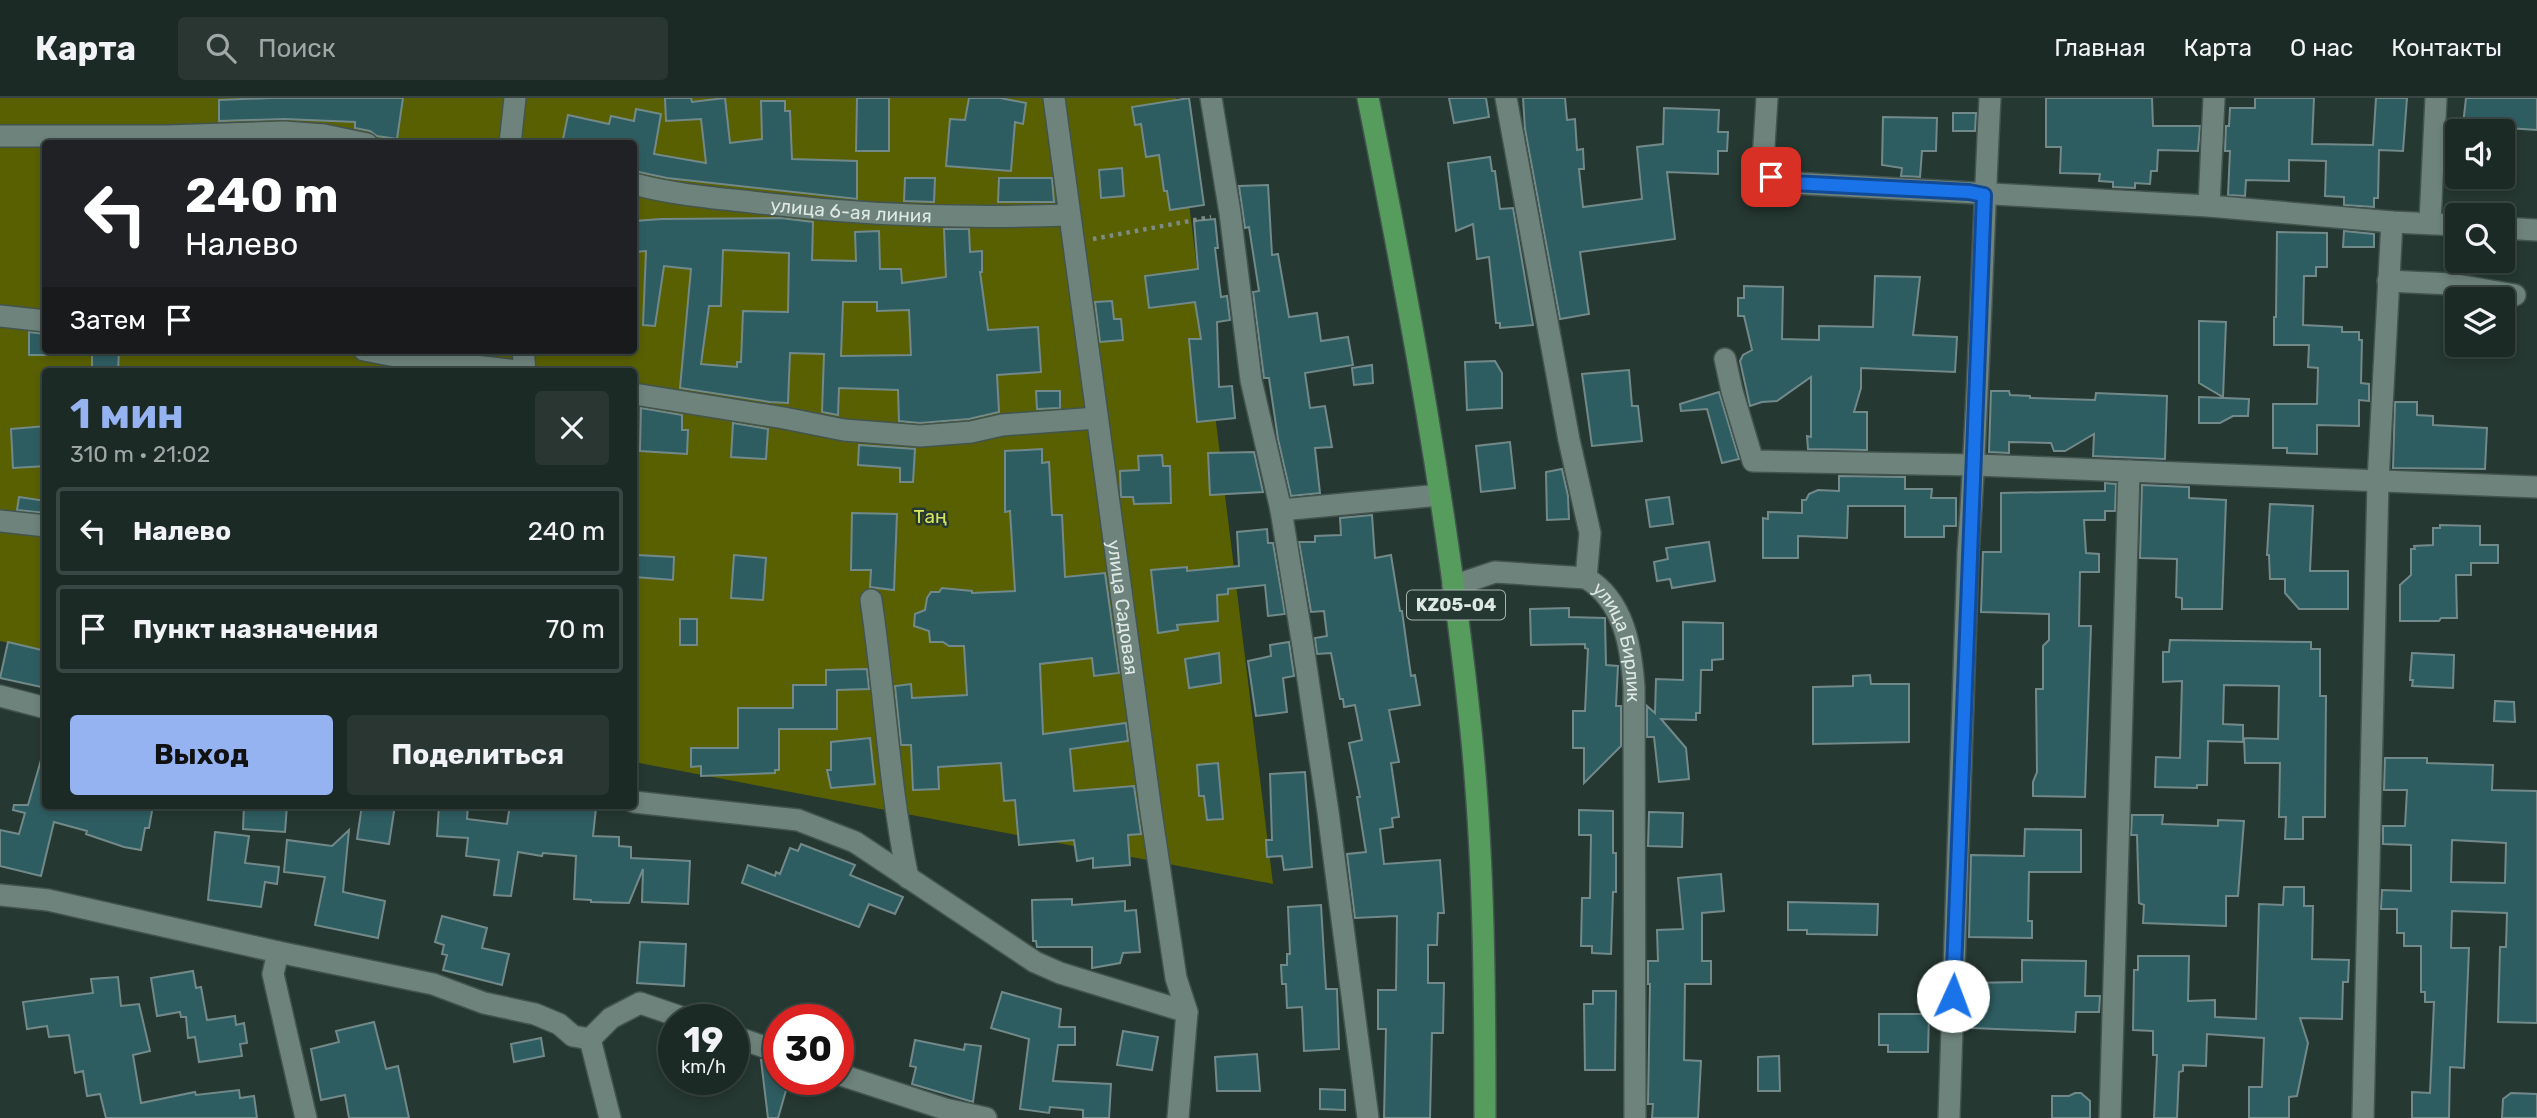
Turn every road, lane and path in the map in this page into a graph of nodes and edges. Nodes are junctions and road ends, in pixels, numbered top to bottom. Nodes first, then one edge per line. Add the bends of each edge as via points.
1 (515, 98) edge
2 (1054, 98) edge
3 (1211, 98) edge
4 (1368, 98) edge
5 (1506, 98) edge
6 (1768, 98) edge
7 (1990, 98) edge
8 (2214, 98) edge
9 (2436, 98) edge
10 (0, 135) edge
11 (348, 140) edge
12 (510, 140) edge
13 (637, 185) edge
14 (1984, 195) junction
15 (2209, 206) junction
16 (1230, 214) junction
17 (1068, 215) junction
18 (2392, 222) junction
19 (2430, 222) junction
20 (2445, 224) edge
21 (2515, 229) edge
22 (2537, 230) edge
23 (1073, 243) junction
24 (2389, 281) junction
25 (2468, 287) edge
26 (0, 316) edge
27 (42, 321) edge
28 (384, 354) edge
29 (1725, 359) dead end
30 (491, 368) edge
31 (637, 394) edge
32 (1097, 418) junction
33 (1975, 465) junction
34 (2129, 471) junction
35 (2378, 481) junction
36 (2537, 487) edge
37 (1440, 495) junction
38 (1281, 510) junction
39 (0, 521) edge
40 (42, 526) edge
41 (1586, 578) junction
42 (1453, 586) junction
43 (871, 600) dead end
44 (0, 695) edge
45 (42, 707) edge
46 (637, 802) edge
47 (908, 878) junction
48 (0, 895) edge
49 (278, 952) junction
50 (658, 1009) edge
51 (1187, 1012) junction
52 (590, 1039) junction
53 (854, 1080) edge
54 (306, 1118) edge
55 (610, 1118) edge
56 (986, 1118) edge
57 (1178, 1118) edge
58 (1368, 1118) edge
59 (1485, 1118) edge
60 (1635, 1118) edge
61 (1949, 1118) edge
62 (2110, 1118) edge
63 (2363, 1118) edge

1 - 12 street
2 - 17 street, улица Садовая
3 - 16 street
4 - 37 main road, KZ05-04
5 - 41 street, улица Бирлик via 1590,533
6 - 14 street via 1763,161 1765,173 1771,177 1792,183
7 - 14 street
8 - 15 street
9 - 19 street
10 - 11 street via 284,132
13 - 17 street, улица 6-ая линия via 663,192 827,211
14 - 15 street
14 - 33 street
15 - 18 street
16 - 23 path
16 - 38 street via 1251,380
17 - 23 street, улица Садовая
18 - 19 street
18 - 24 street
19 - 20 street
21 - 22 street
23 - 32 street, улица Садовая
24 - 25 street
24 - 35 street
26 - 27 street
28 - 30 street
29 - 33 street via 1754,461
31 - 32 street via 844,429 920,436
32 - 51 street, улица Садовая via 1165,908 1176,978
33 - 34 street
33 - 61 street
34 - 35 street
34 - 62 street
35 - 36 street
35 - 63 street
37 - 38 street
37 - 42 main road, KZ05-04
38 - 58 street via 1328,811
39 - 40 street
41 - 42 street via 1495,572
41 - 60 street, улица Бирлик via 1612,601 1631,650
42 - 59 main road, KZ05-04 via 1471,734 1480,879
43 - 47 street via 899,837
44 - 45 street
46 - 47 street via 798,820 855,842
47 - 51 street via 1035,962
48 - 49 street via 48,900
49 - 52 street via 433,984 484,1003 535,1014 573,1036
49 - 54 street via 273,974
50 - 52 street via 640,1003 611,1018
51 - 57 street, улица Садовая
52 - 55 street
53 - 56 street

